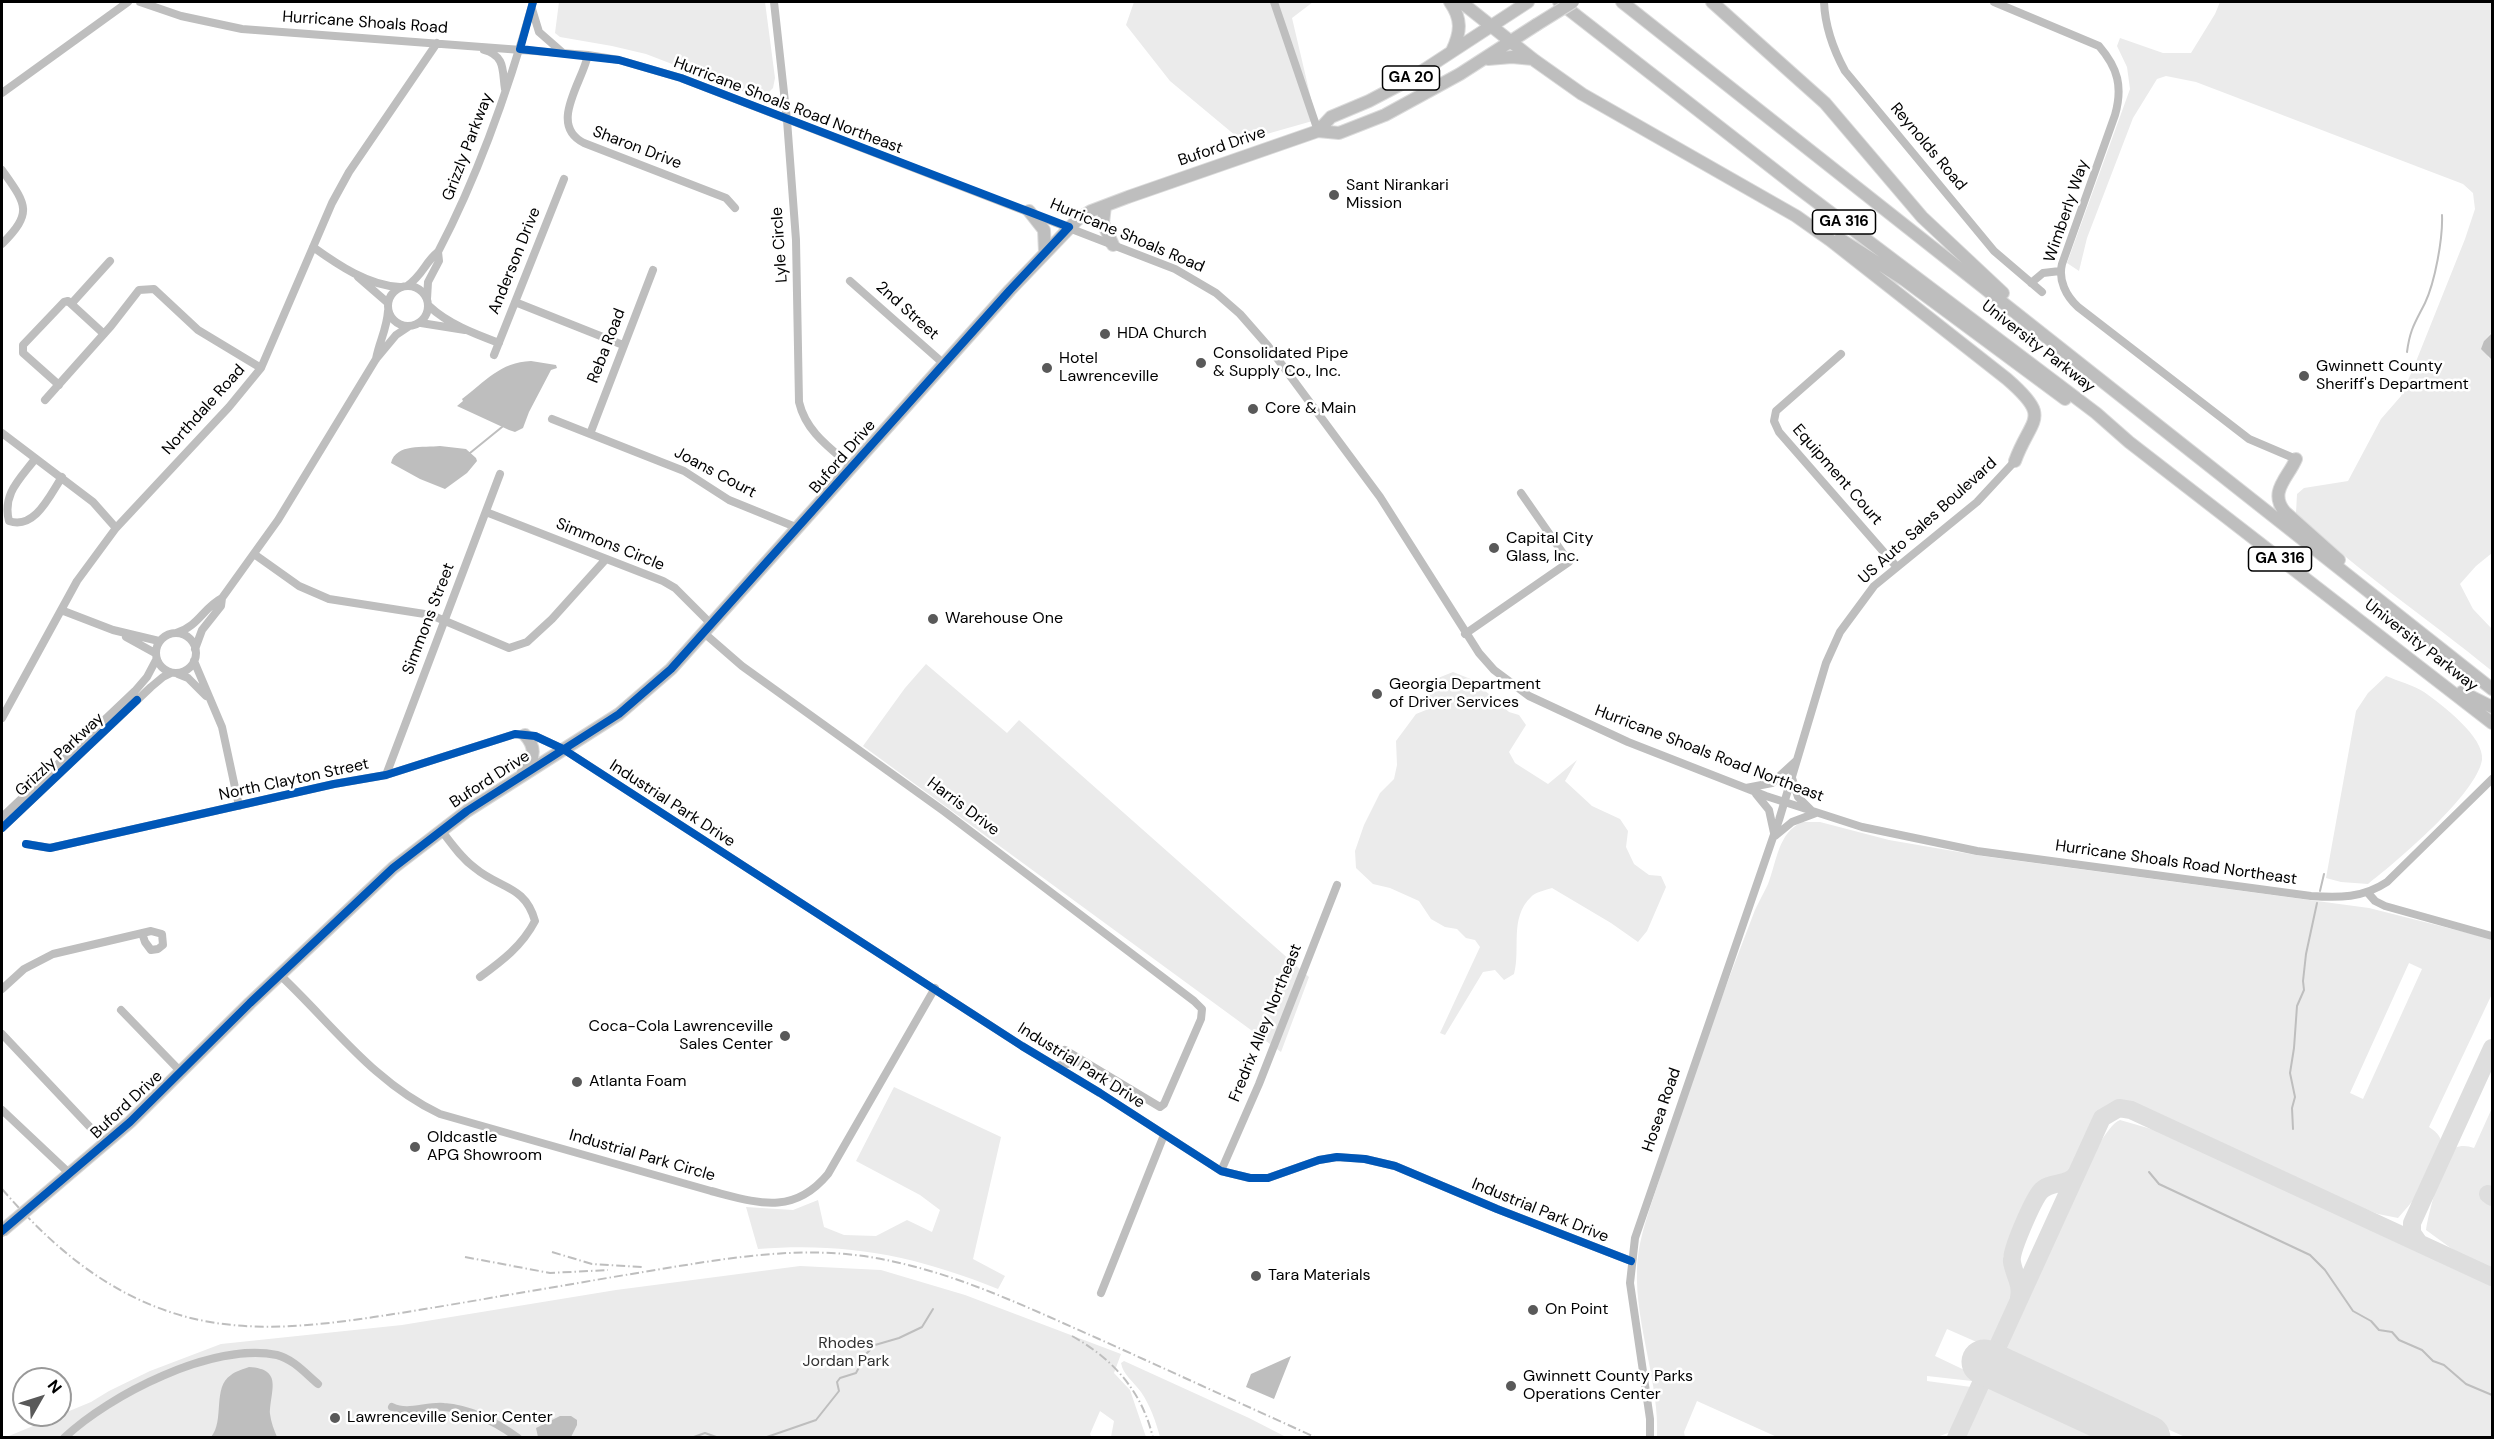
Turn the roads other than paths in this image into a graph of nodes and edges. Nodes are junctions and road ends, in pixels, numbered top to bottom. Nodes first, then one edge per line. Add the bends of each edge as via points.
1 (128, 2) edge
2 (140, 2) edge
3 (774, 2) edge
4 (1274, 2) edge
5 (1450, 2) edge
6 (1461, 2) edge
7 (1528, 2) edge
8 (1559, 2) edge
9 (1573, 2) edge
10 (1622, 2) edge
11 (1712, 2) edge
12 (1824, 2) edge
13 (1994, 2) edge
14 (532, 5) edge
15 (1491, 25) junction
16 (1512, 41) junction
17 (437, 43) junction
18 (475, 46) junction
19 (520, 49) junction
20 (1452, 52) junction
21 (563, 53) junction
22 (588, 55) junction
23 (1482, 60) junction
24 (1534, 60) junction
25 (2, 93) edge
26 (506, 93) junction
27 (787, 120) junction
28 (1318, 132) junction
29 (2, 170) edge
30 (939, 177) joint
31 (564, 179) dead end
32 (1105, 206) junction
33 (735, 208) dead end
34 (1029, 212) junction
35 (1797, 216) junction
36 (1069, 227) junction
37 (2, 244) edge
38 (1113, 244) junction
39 (313, 247) junction
40 (438, 252) junction
41 (1045, 252) junction
42 (110, 261) dead end
43 (653, 270) dead end
44 (2060, 271) junction
45 (356, 274) junction
46 (850, 281) dead end
47 (2031, 283) junction
48 (404, 287) junction
49 (2042, 292) dead end
50 (428, 302) junction
51 (515, 302) junction
52 (72, 303) junction
53 (388, 307) junction
54 (420, 323) junction
55 (408, 327) junction
56 (468, 331) junction
57 (104, 334) junction
58 (499, 343) junction
59 (623, 345) junction
60 (1842, 354) dead end
61 (494, 355) dead end
62 (376, 359) junction
63 (1279, 361) joint
64 (2079, 363) junction
65 (944, 364) junction
66 (261, 368) junction
67 (59, 385) junction
68 (45, 400) dead end
69 (552, 419) dead end
70 (2, 433) edge
71 (590, 434) junction
72 (2129, 442) junction
73 (36, 459) junction
74 (2296, 459) joint
75 (2015, 461) joint
76 (852, 467) junction
77 (500, 474) dead end
78 (62, 477) junction
79 (1521, 493) dead end
80 (486, 512) junction
81 (116, 528) junction
82 (798, 528) junction
83 (254, 554) junction
84 (606, 559) junction
85 (1896, 566) junction
86 (2371, 594) junction
87 (222, 598) junction
88 (61, 610) junction
89 (444, 621) junction
90 (708, 629) junction
91 (112, 630) junction
92 (176, 633) junction
93 (1465, 634) junction
94 (159, 641) junction
95 (195, 649) junction
96 (156, 657) junction
97 (194, 661) junction
98 (174, 673) junction
99 (2447, 687) junction
100 (2493, 689) edge
101 (210, 701) junction
102 (2493, 707) edge
103 (2, 718) edge
104 (2493, 723) edge
105 (525, 735) junction
106 (563, 749) junction
107 (1797, 761) junction
108 (386, 775) junction
109 (1791, 778) junction
110 (2493, 779) edge
111 (516, 780) junction
112 (1750, 790) junction
113 (1784, 803) junction
114 (239, 806) junction
115 (1815, 813) junction
116 (2, 817) edge
117 (2, 828) edge
118 (441, 830) junction
119 (1773, 837) junction
120 (26, 844) dead end
121 (1336, 885) dead end
122 (2368, 893) junction
123 (142, 933) dead end
124 (2493, 936) edge
125 (280, 975) junction
126 (480, 977) dead end
127 (935, 988) junction
128 (2, 989) edge
129 (122, 1010) dead end
130 (2, 1034) edge
131 (1065, 1050) dead end
132 (1083, 1061) junction
133 (1056, 1066) junction
134 (181, 1072) junction
135 (2, 1110) edge
136 (1164, 1135) junction
137 (106, 1144) junction
138 (1221, 1171) junction
139 (70, 1174) junction
140 (2, 1231) edge
141 (1631, 1261) junction
142 (1101, 1293) dead end
143 (318, 1384) dead end
144 (392, 1407) dead end
145 (64, 1437) edge
146 (518, 1437) edge
147 (1650, 1437) edge

1 - 25 street
2 - 17 street, Hurricane Shoals Road via 181,16 242,29
3 - 27 street, Lyle Circle
4 - 28 street
5 - 20 highway via 1460,25
6 - 15 highway
7 - 15 highway, Buford Drive / GA 20
8 - 72 highway, University Parkway / GA 316 via 2097,413
9 - 16 highway, Buford Drive / GA 20, bridge
10 - 64 highway, University Parkway / GA 316
11 - 64 highway via 1819,97 1947,243
12 - 47 street, Reynolds Road via 1833,45 1845,71 1994,250
13 - 44 street, Wimberly Way via 2099,46 2120,82 2115,115
14 - 19 street, Grizzly Parkway
14 - 21 street via 539,32
15 - 16 highway
15 - 20 highway, Buford Drive / GA 20
16 - 23 highway, Buford Drive / GA 20
16 - 24 highway
17 - 18 street, Hurricane Shoals Road
17 - 39 street, Northdale Road via 349,172 324,217
18 - 19 street, Hurricane Shoals Road
18 - 26 street via 495,54 501,61
19 - 21 street, Hurricane Shoals Road Northeast
19 - 26 street, Grizzly Parkway
20 - 28 highway, Buford Drive / GA 20 via 1407,81 1331,117
21 - 22 street, Hurricane Shoals Road Northeast
22 - 27 street, Hurricane Shoals Road Northeast via 681,78
22 - 33 street, Sharon Drive via 566,115 573,136 726,198
23 - 24 highway
23 - 28 highway, Buford Drive / GA 20 via 1380,117 1339,133
24 - 35 highway via 1582,94
26 - 40 street, Grizzly Parkway via 473,182
27 - 30 street, Hurricane Shoals Road Northeast
27 - 76 street, Lyle Circle via 796,240 801,413 811,429
28 - 32 highway, Buford Drive / GA 20
29 - 37 street via 23,202 23,215
30 - 34 street, Hurricane Shoals Road
31 - 51 street, Anderson Drive
32 - 36 highway, Buford Drive / GA 20
32 - 38 highway via 1103,223
34 - 36 street, Hurricane Shoals Road
34 - 41 highway via 1044,230
35 - 72 highway via 1904,279 2092,419
35 - 75 highway via 1872,270 2026,396 2033,409 2034,424
36 - 38 street, Hurricane Shoals Road
36 - 41 highway, Buford Drive / GA 20
38 - 63 street, Hurricane Shoals Road via 1175,269 1216,293 1240,314
39 - 45 street
39 - 66 street, Northdale Road
40 - 48 street, Grizzly Parkway via 423,272
40 - 50 street, Grizzly Parkway via 439,261 428,282
41 - 65 highway, Buford Drive / GA 20
42 - 52 street
43 - 59 street, Reba Road
44 - 47 street via 2047,271
44 - 74 street, Wimberly Way via 2065,290 2078,307 2249,439
45 - 48 street via 387,287
45 - 53 street
46 - 65 street, 2nd Street
47 - 49 street, Reynolds Road
48 - 50 street via 419,289
48 - 53 street via 394,291
50 - 54 street via 428,312
50 - 56 street via 438,314
51 - 58 street, Anderson Drive
51 - 59 street
52 - 57 street
52 - 67 street via 64,302 22,349
53 - 55 street via 395,322
53 - 62 street via 387,328
54 - 55 street
54 - 56 street
55 - 62 street
56 - 58 street
57 - 66 street via 139,290 154,289 198,330
57 - 67 street
58 - 61 street, Anderson Drive
59 - 71 street, Reba Road
60 - 85 street, Equipment Court via 1776,411 1774,421 1779,432
62 - 83 street
63 - 93 street, Hurricane Shoals Road Northeast via 1380,497
64 - 86 highway, University Parkway / GA 316
65 - 76 highway, Buford Drive / GA 20
66 - 81 street, Northdale Road
67 - 68 street
69 - 71 street, Joans Court
70 - 73 street
71 - 82 street, Joans Court via 684,471 729,500
72 - 99 highway, University Parkway / GA 316
73 - 78 street
73 - 78 street via 7,499 9,521 18,524 30,520
74 - 86 highway via 2278,491 2282,508
75 - 85 street, US Auto Sales Boulevard via 1977,502
76 - 82 highway, Buford Drive / GA 20
77 - 80 street, Simmons Street
78 - 81 street via 93,502
79 - 93 street via 1569,562
80 - 84 street, Simmons Circle
80 - 89 street, Simmons Street
81 - 88 street, Northdale Road
82 - 90 highway, Buford Drive / GA 20
83 - 87 street
83 - 89 street via 298,585 329,599 431,615
84 - 89 street via 527,642 508,648
84 - 90 street, Simmons Circle via 675,588
85 - 107 street, US Auto Sales Boulevard via 1872,588 1840,632 1826,663
86 - 100 highway, University Parkway / GA 316
87 - 92 street via 196,623
87 - 95 street via 221,606 198,636
88 - 91 street
88 - 103 street, Northdale Road
89 - 108 street, Simmons Street
90 - 106 highway, Buford Drive / GA 20 via 671,669 619,714
90 - 132 street, Harris Drive via 742,666 935,804 1202,1009 1201,1020 1160,1107
91 - 94 street
91 - 96 street
92 - 94 street
92 - 95 street via 188,637
93 - 112 street, Hurricane Shoals Road Northeast via 1494,670 1529,696 1628,742
94 - 96 street
95 - 97 street
96 - 98 street via 165,670
96 - 116 street, Grizzly Parkway via 135,691
97 - 98 street via 188,670
97 - 101 street
98 - 101 street via 188,678
98 - 117 street, Grizzly Parkway via 163,676
99 - 102 highway
99 - 104 highway, University Parkway / GA 316
101 - 114 street via 222,727
105 - 106 street, North Clayton Street
105 - 108 street, North Clayton Street via 515,734
105 - 111 highway via 533,754
106 - 111 highway, Buford Drive / GA 20
106 - 127 street, Industrial Park Drive
107 - 109 street, US Auto Sales Boulevard
107 - 112 street via 1772,783
108 - 114 street, North Clayton Street
109 - 113 street, US Auto Sales Boulevard
109 - 115 street via 1798,797
110 - 122 street via 2387,882
111 - 118 highway, Buford Drive / GA 20
112 - 113 street, Hurricane Shoals Road Northeast
112 - 119 street via 1769,810
113 - 115 street, Hurricane Shoals Road Northeast
113 - 119 street, Hosea Road
114 - 120 street, North Clayton Street via 50,848
115 - 119 street via 1792,822
115 - 122 street, Hurricane Shoals Road Northeast via 1977,851 2311,896 2342,898
118 - 125 highway, Buford Drive / GA 20 via 373,885
118 - 126 street via 475,868 521,894 535,921 526,938
119 - 141 street, Hosea Road via 1648,1196
121 - 138 street, Fredrix Alley Northeast
122 - 124 street via 2385,906
123 - 128 street via 53,954 24,969
125 - 127 street, Industrial Park Circle via 377,1073 424,1107 575,1154 764,1204 801,1197 828,1174
125 - 134 highway, Buford Drive / GA 20
127 - 133 street, Industrial Park Drive
129 - 134 street
130 - 137 street
131 - 132 street
132 - 133 street
133 - 136 street, Industrial Park Drive
134 - 137 highway, Buford Drive / GA 20
135 - 139 street
136 - 138 street, Industrial Park Drive
136 - 142 street
137 - 139 highway, Buford Drive / GA 20
138 - 141 street, Industrial Park Drive via 1268,1178 1319,1160 1365,1159 1395,1166
139 - 140 highway, Buford Drive / GA 20, bridge
141 - 147 street, Hosea Road via 1632,1304
143 - 145 street via 291,1361 278,1356 227,1356 127,1392 99,1408
144 - 146 street via 456,1409 486,1418

